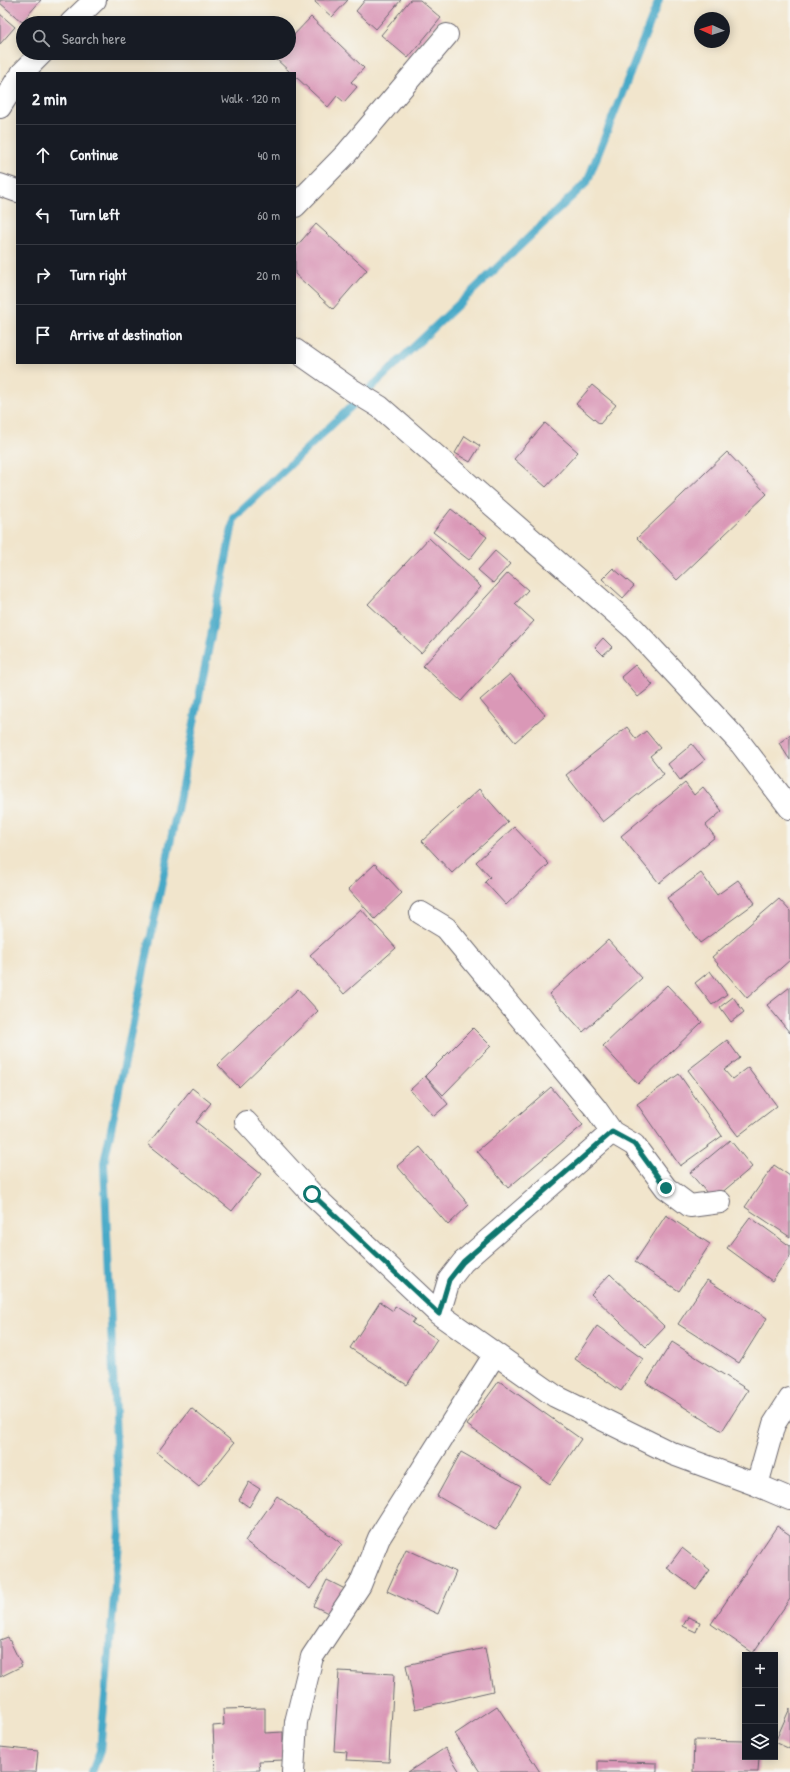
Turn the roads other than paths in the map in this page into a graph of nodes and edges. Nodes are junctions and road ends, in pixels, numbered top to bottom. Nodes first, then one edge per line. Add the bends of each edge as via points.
1 (88, 2) edge
2 (77, 16) edge
3 (447, 35) dead end
4 (35, 60) edge
5 (23, 72) edge
6 (16, 82) edge
7 (0, 107) edge
8 (0, 185) edge
9 (16, 191) edge
10 (296, 205) edge
11 (296, 351) edge
12 (790, 808) edge
13 (421, 913) dead end
14 (246, 1122) dead end
15 (612, 1132) junction
16 (720, 1202) dead end
17 (439, 1314) junction
18 (495, 1354) junction
19 (790, 1399) edge
20 (757, 1485) junction
21 (790, 1499) edge
22 (293, 1772) edge

1 - 2 street
3 - 10 street via 345,156
4 - 5 street
6 - 7 street
8 - 9 street
11 - 12 street via 380,407 633,628 741,744
13 - 15 street via 446,928 596,1109
14 - 17 street via 312,1194
15 - 16 street via 634,1144 666,1188 690,1206
15 - 17 street via 463,1262 449,1280
17 - 18 street
18 - 20 street via 562,1399 673,1454
18 - 22 street via 379,1538 360,1585 312,1657 296,1722
19 - 20 street via 774,1424
20 - 21 street

